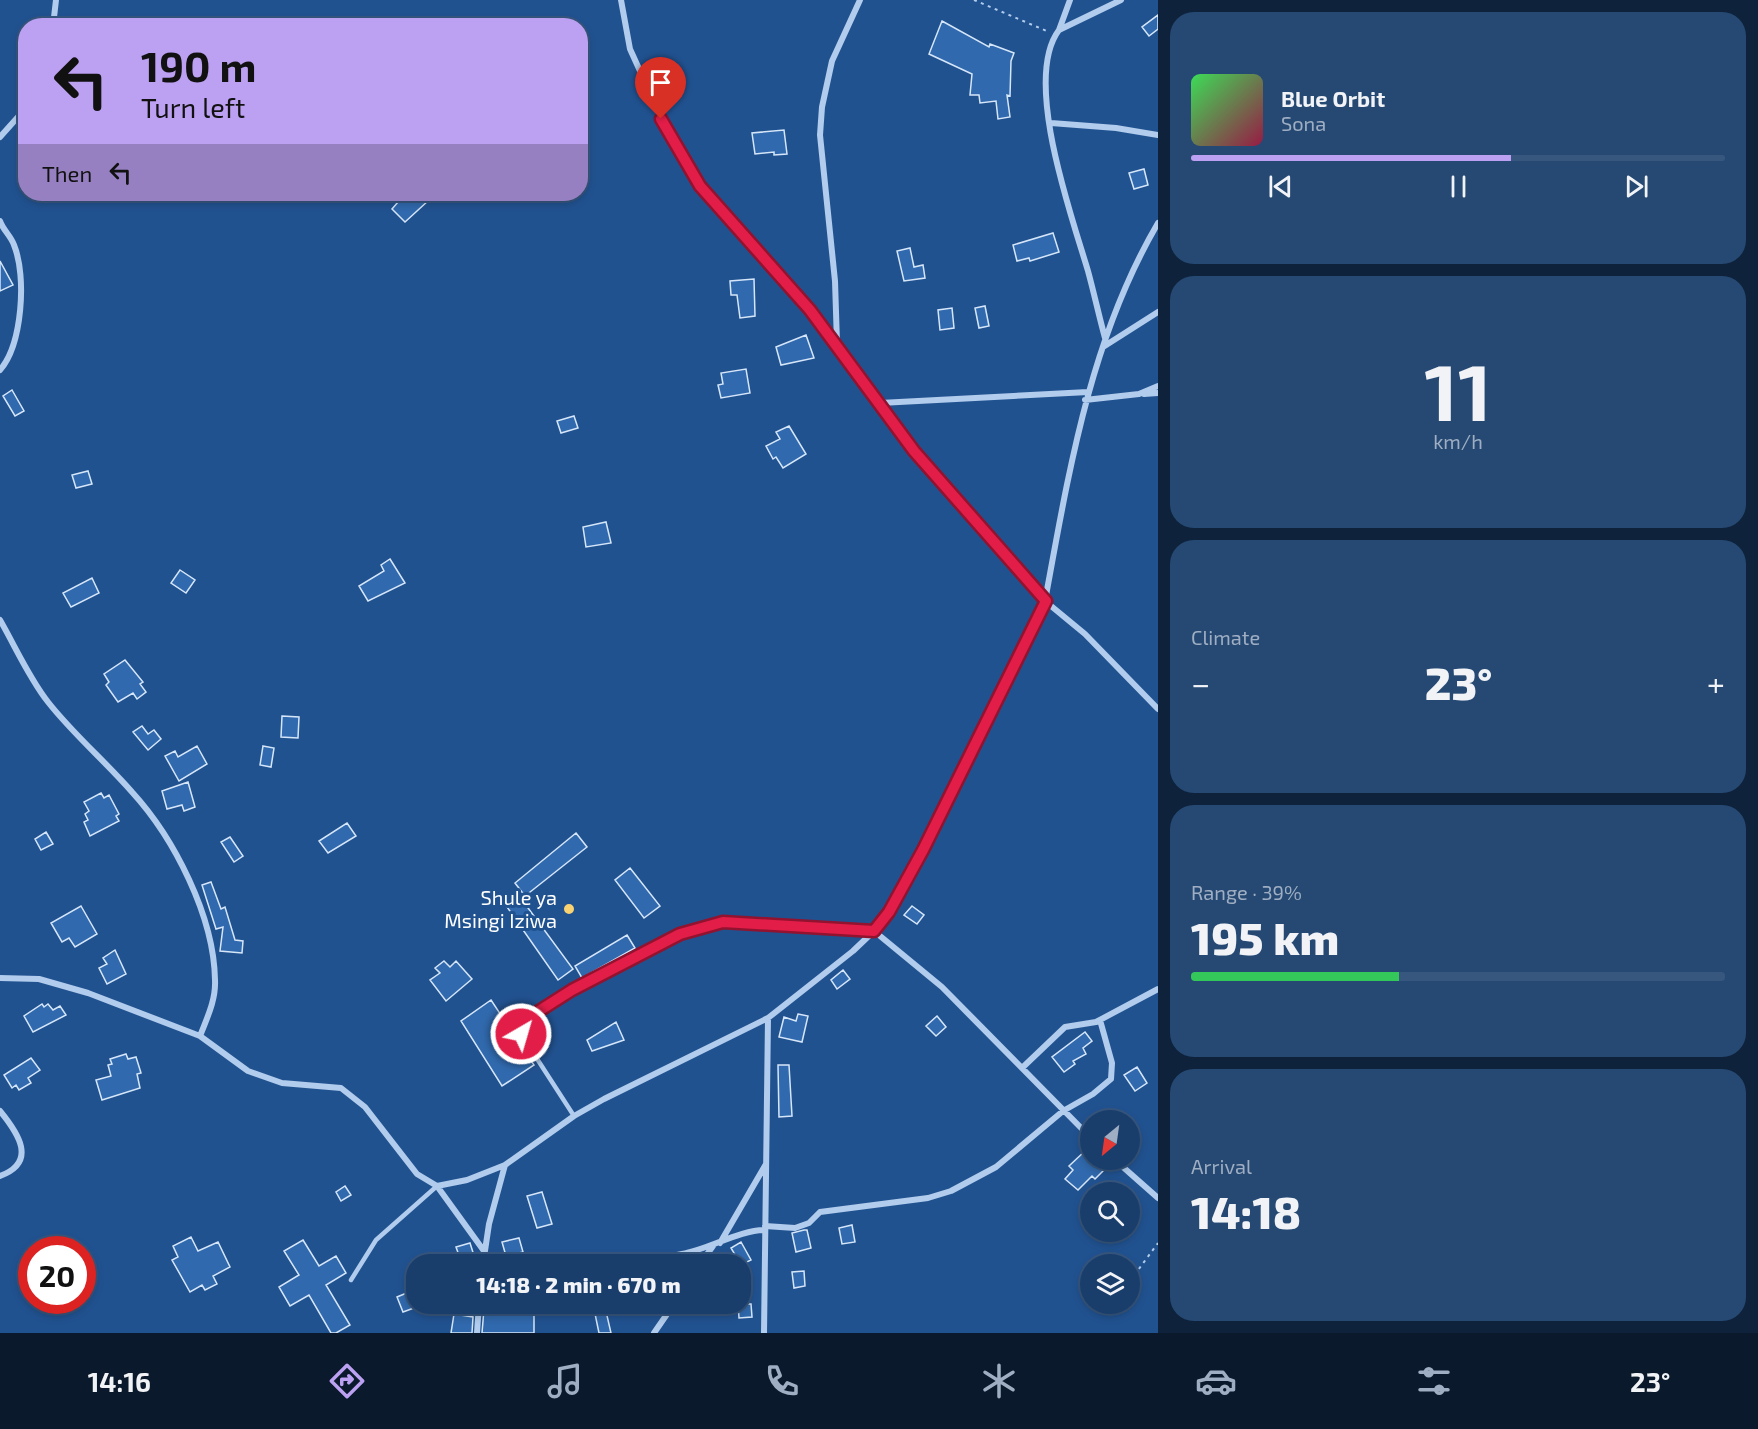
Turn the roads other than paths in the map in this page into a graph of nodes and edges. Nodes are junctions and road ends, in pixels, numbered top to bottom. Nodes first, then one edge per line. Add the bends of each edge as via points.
1 (56, 0) edge
2 (621, 0) edge
3 (860, 0) edge
4 (1070, 0) edge
5 (1120, 0) edge
6 (53, 18) edge
7 (1057, 33) junction
8 (18, 117) edge
9 (1051, 123) junction
10 (1158, 135) edge
11 (0, 137) edge
12 (0, 221) edge
13 (1158, 223) edge
14 (1158, 312) edge
15 (1105, 338) junction
16 (837, 344) junction
17 (1103, 347) junction
18 (0, 370) edge
19 (1158, 386) edge
20 (1088, 392) junction
21 (1158, 393) edge
22 (1139, 394) junction
23 (1085, 400) junction
24 (880, 403) junction
25 (1046, 601) junction
26 (0, 620) edge
27 (1158, 709) edge
28 (874, 931) junction
29 (0, 978) edge
30 (1158, 989) edge
31 (768, 1018) junction
32 (1100, 1020) junction
33 (200, 1036) junction
34 (1022, 1068) junction
35 (0, 1110) edge
36 (1063, 1111) junction
37 (574, 1116) junction
38 (1080, 1127) edge
39 (767, 1162) junction
40 (505, 1165) junction
41 (1126, 1170) edge
42 (0, 1176) edge
43 (437, 1186) junction
44 (1158, 1198) edge
45 (765, 1228) junction
46 (720, 1244) junction
47 (713, 1246) junction
48 (484, 1252) joint
49 (676, 1254) edge
50 (707, 1254) edge
51 (351, 1280) dead end
52 (478, 1314) edge
53 (667, 1314) edge
54 (477, 1333) edge
55 (654, 1333) edge
56 (764, 1333) edge

1 - 6 street
2 - 16 street via 630,49 683,161 700,186
3 - 16 street via 832,61 820,135 835,280
4 - 7 street
5 - 7 street
7 - 9 street via 1047,63 1045,87
8 - 11 street
9 - 10 street
9 - 15 street via 1064,194
12 - 18 street via 14,243 22,294 15,344 10,359
13 - 15 street
14 - 17 street
15 - 17 street
16 - 24 street
17 - 20 street
19 - 22 street
20 - 23 street
20 - 24 street
21 - 22 street
22 - 23 street
23 - 25 street
24 - 25 street via 914,451
25 - 27 street via 1085,634
25 - 28 street via 923,850
26 - 33 street via 47,701 133,793 168,839 193,890 207,930 215,978 210,1010
28 - 31 street
28 - 34 street via 942,987
28 - 37 lane via 710,924 680,934 572,990 528,1018 521,1034
29 - 33 street via 60,984
30 - 32 street
31 - 37 street
31 - 39 street
32 - 34 street via 1065,1027
32 - 36 street via 1112,1076 1105,1086
33 - 43 street via 248,1071 282,1083 341,1089 351,1095 365,1107 417,1174
34 - 36 street
35 - 42 street via 17,1135 22,1155 17,1166
36 - 38 street
36 - 45 street via 996,1167 941,1195 820,1212 809,1223 795,1228
37 - 40 street
39 - 45 street
39 - 46 street
40 - 43 street via 467,1180
40 - 48 street
41 - 44 street
43 - 48 street
43 - 51 lane via 376,1240
45 - 46 street
45 - 56 street
46 - 47 street
47 - 49 street
47 - 50 street
52 - 54 street
53 - 55 street

